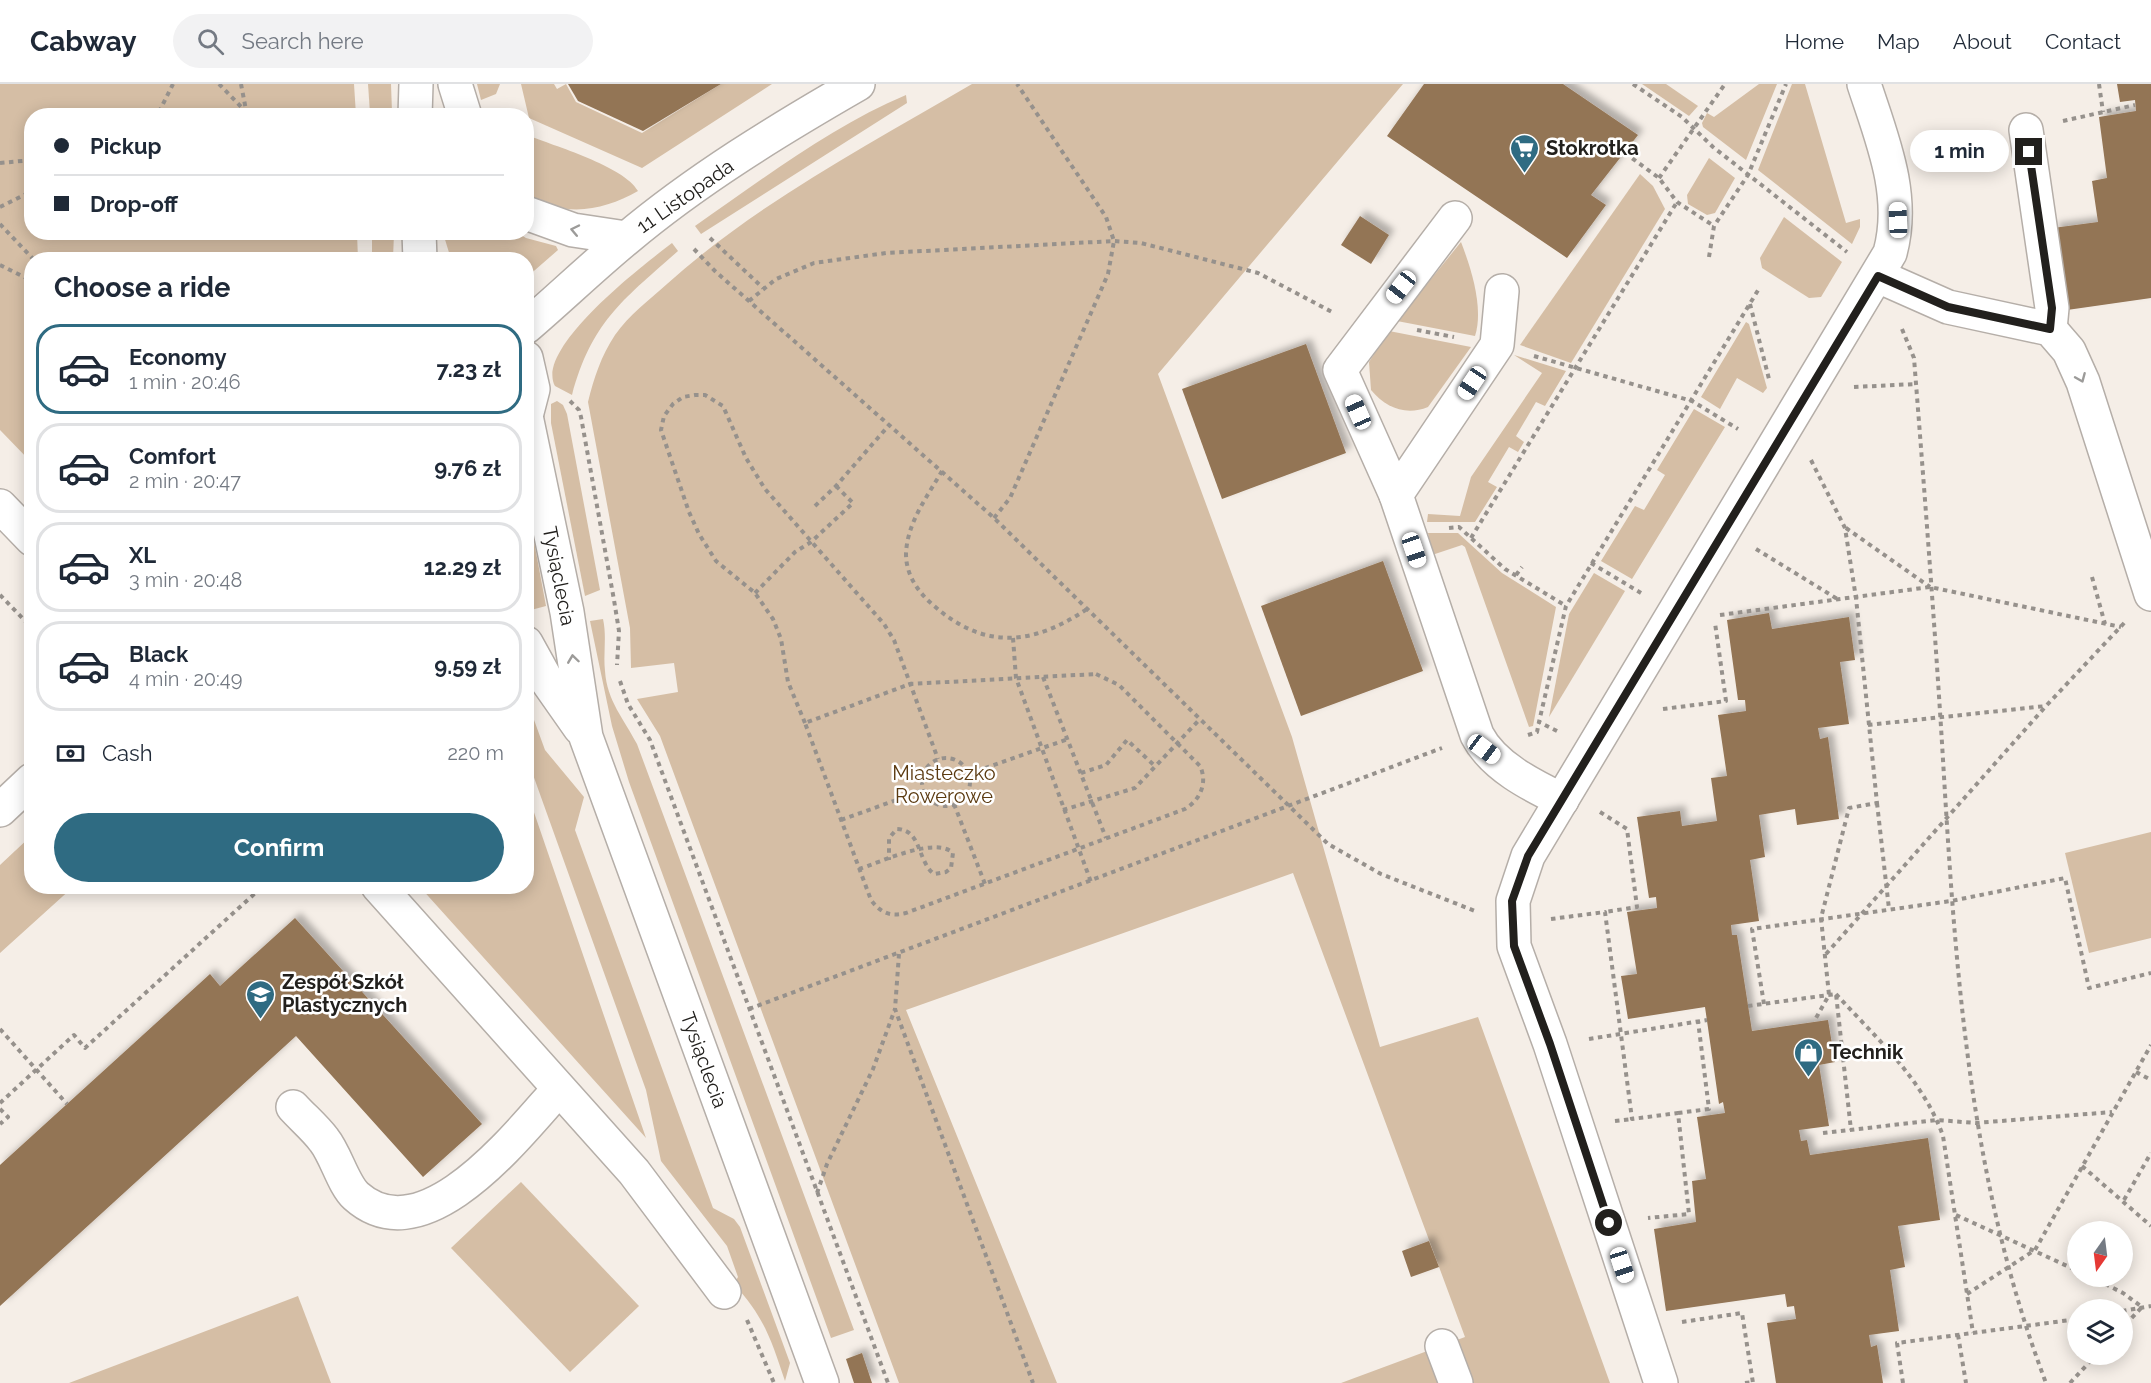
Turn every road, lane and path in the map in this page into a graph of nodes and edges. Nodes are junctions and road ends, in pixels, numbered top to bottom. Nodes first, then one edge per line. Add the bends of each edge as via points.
1 (173, 84) edge
2 (219, 84) edge
3 (241, 84) edge
4 (416, 84) edge
5 (455, 84) edge
6 (858, 84) edge
7 (1017, 84) edge
8 (1633, 84) edge
9 (1725, 84) edge
10 (1786, 84) edge
11 (1864, 84) edge
12 (2099, 84) edge
13 (161, 108) edge
14 (244, 108) edge
15 (246, 108) edge
16 (415, 108) edge
17 (462, 108) edge
18 (2103, 112) dead end
19 (1693, 128) junction
20 (2026, 130) dead end
21 (1978, 137) dead end
22 (1885, 150) junction
23 (1625, 153) dead end
24 (24, 161) edge
25 (0, 163) edge
26 (1748, 175) junction
27 (1659, 178) junction
28 (24, 195) edge
29 (1677, 202) junction
30 (0, 207) edge
31 (534, 216) edge
32 (1455, 218) dead end
33 (0, 224) edge
34 (1714, 226) junction
35 (626, 238) junction
36 (710, 238) dead end
37 (1114, 241) junction
38 (694, 249) dead end
39 (26, 252) edge
40 (1709, 257) dead end
41 (0, 265) edge
42 (24, 276) edge
43 (1878, 276) junction
44 (1274, 280) dead end
45 (763, 288) junction
46 (1760, 288) dead end
47 (1502, 291) dead end
48 (749, 301) junction
49 (1750, 304) junction
50 (534, 320) edge
51 (2050, 329) junction
52 (1820, 372) junction
53 (1916, 384) junction
54 (1692, 401) junction
55 (579, 410) dead end
56 (1707, 410) dead end
57 (1791, 421) junction
58 (890, 424) junction
59 (534, 454) edge
60 (942, 471) junction
61 (836, 486) junction
62 (1396, 495) junction
63 (0, 506) edge
64 (815, 506) dead end
65 (994, 518) junction
66 (1845, 528) junction
67 (1407, 529) junction
68 (24, 530) edge
69 (1725, 530) junction
70 (1472, 538) junction
71 (811, 542) junction
72 (1591, 563) junction
73 (1522, 567) dead end
74 (1516, 575) junction
75 (2092, 577) dead end
76 (1930, 587) junction
77 (755, 593) junction
78 (2151, 594) edge
79 (0, 595) edge
80 (1856, 598) junction
81 (1839, 600) junction
82 (1566, 606) junction
83 (1678, 608) junction
84 (1087, 609) junction
85 (24, 620) edge
86 (2127, 620) dead end
87 (2105, 624) junction
88 (2121, 627) junction
89 (1013, 638) junction
90 (534, 657) edge
91 (618, 669) dead end
92 (1043, 676) junction
93 (619, 677) dead end
94 (1016, 678) junction
95 (910, 684) junction
96 (2046, 706) junction
97 (1613, 715) junction
98 (1940, 717) junction
99 (1200, 719) junction
100 (805, 723) junction
101 (1868, 725) junction
102 (1477, 735) junction
103 (586, 737) junction
104 (1068, 739) junction
105 (1178, 743) junction
106 (1040, 749) junction
107 (1592, 750) junction
108 (938, 759) junction
109 (1156, 766) junction
110 (1081, 773) junction
111 (968, 774) junction
112 (24, 788) edge
113 (924, 790) junction
114 (1565, 795) junction
115 (1091, 801) junction
116 (1877, 803) junction
117 (954, 804) junction
118 (1289, 807) junction
119 (0, 810) edge
120 (1063, 810) junction
121 (1946, 817) junction
122 (841, 820) junction
123 (1106, 838) junction
124 (919, 849) junction
125 (1078, 849) junction
126 (889, 860) junction
127 (860, 869) junction
128 (1090, 882) junction
129 (985, 884) junction
130 (1887, 887) junction
131 (254, 894) edge
132 (385, 894) edge
133 (1951, 901) junction
134 (1889, 909) junction
135 (1605, 912) junction
136 (1862, 912) junction
137 (1821, 918) junction
138 (1511, 925) junction
139 (899, 954) junction
140 (1825, 954) junction
141 (2151, 974) edge
142 (1836, 994) junction
143 (1829, 995) junction
144 (1764, 1004) junction
145 (1748, 1006) dead end
146 (895, 1009) junction
147 (749, 1010) junction
148 (1816, 1018) dead end
149 (1707, 1020) dead end
150 (1698, 1022) junction
151 (0, 1029) edge
152 (1622, 1034) junction
153 (1550, 1044) junction
154 (2151, 1045) edge
155 (36, 1070) junction
156 (2136, 1072) junction
157 (2151, 1080) edge
158 (558, 1090) junction
159 (0, 1103) edge
160 (67, 1104) dead end
161 (293, 1107) dead end
162 (0, 1109) edge
163 (2113, 1112) junction
164 (1678, 1113) junction
165 (1937, 1119) junction
166 (1976, 1123) junction
167 (0, 1124) edge
168 (1851, 1130) junction
169 (1823, 1133) dead end
170 (2151, 1153) edge
171 (2082, 1166) junction
172 (817, 1193) junction
173 (2124, 1200) junction
174 (1955, 1215) junction
175 (1609, 1223) junction
176 (2151, 1226) edge
177 (2002, 1236) junction
178 (2036, 1250) junction
179 (2067, 1266) edge
180 (2011, 1269) junction
181 (2111, 1287) edge
182 (724, 1292) joint
183 (1967, 1294) junction
184 (2151, 1306) edge
185 (2142, 1307) junction
186 (2133, 1309) edge
187 (2133, 1316) edge
188 (2067, 1320) edge
189 (2026, 1326) junction
190 (1643, 1328) junction
191 (1973, 1332) junction
192 (1958, 1335) junction
193 (1442, 1346) dead end
194 (2087, 1365) edge
195 (1753, 1382) edge
196 (774, 1383) edge
197 (822, 1383) edge
198 (888, 1383) edge
199 (1032, 1383) edge
200 (1456, 1383) edge
201 (1661, 1383) edge
202 (1745, 1383) edge
203 (1903, 1383) edge
204 (1966, 1383) edge
205 (2046, 1383) edge
206 (2070, 1383) edge

1 - 13 path
2 - 14 path
3 - 15 path
4 - 16 street
5 - 17 street
6 - 35 street, 11 Listopada via 758,145
7 - 37 path via 1106,217
8 - 19 path
9 - 19 path
10 - 26 path
11 - 22 street
12 - 18 path
19 - 26 path
19 - 27 path
20 - 51 street via 2052,308
21 - 22 path
22 - 43 street via 1898,220 1890,253
23 - 27 path
24 - 25 path
26 - 34 path
26 - 43 path
27 - 29 path
28 - 30 path
29 - 34 path
29 - 70 path
35 -> 31 street via 573,230
32 - 62 street via 1340,370
33 - 39 path
34 - 40 path
35 - 50 street, 11 Listopada
36 - 45 path
37 - 44 path via 1141,243
37 - 45 path via 886,253 807,265
37 - 65 path via 1108,274 1047,417 1010,498
38 - 48 path
41 - 42 path
43 - 51 street via 1948,307
43 - 52 street
43 - 53 path via 1914,358
45 - 48 path
46 - 49 path
47 - 62 street via 1497,345
48 - 58 path
49 - 54 path
49 - 57 path via 1770,382
51 -> 78 street via 2069,351 2083,381
52 - 53 path via 1850,388
52 - 57 street
53 - 76 path
54 - 56 path
54 - 72 path
55 - 91 path via 619,631
57 - 66 path
57 - 69 street
58 - 60 path
58 - 61 path
103 -> 59 street, Tysiąclecia via 567,612
60 - 65 path
60 - 89 path via 909,533 908,570 928,601 951,621 976,633
61 - 64 path
61 - 71 path via 853,503
62 - 67 street
63 - 68 street
65 - 84 path
66 - 76 path
66 - 80 path
67 - 70 path via 1459,527
67 - 102 street
69 - 81 path
69 - 83 street
70 - 74 path
71 - 77 path via 795,552
71 - 77 path via 759,481 723,406 705,395 695,394 673,404 664,416 661,430 694,523 716,561
71 - 95 path via 884,624
72 - 82 path
72 - 83 path via 1657,603
73 - 74 path
74 - 82 path
75 - 87 path
76 - 80 path
76 - 87 path
76 - 98 path
77 - 100 path via 778,629 788,682
79 - 85 path
80 - 81 path
80 - 101 path
81 - 97 path via 1714,616 1726,701
82 - 107 path via 1539,722
83 - 97 street
84 - 89 path via 1056,628
84 - 99 path
86 - 88 path
87 - 88 path
88 - 96 path
89 - 94 path
90 - 103 street, Tysiąclecia
92 - 94 path
92 - 104 path
92 - 105 path via 1096,674 1109,678
93 - 147 path via 628,704 650,740
94 - 95 path
94 - 106 path
95 - 100 path
95 - 108 path
96 - 98 path
96 - 121 path
97 - 107 street
98 - 101 path
98 - 121 path
99 - 105 path
99 - 118 path
100 - 122 path
101 - 116 path
102 - 114 street via 1484,749 1528,783
102 - 118 path
103 - 197 street, Tysiąclecia
104 - 106 path
104 - 110 path
105 - 109 path
105 - 123 path via 1203,772 1202,788 1194,803
106 - 111 path
106 - 120 path
107 - 114 street
108 - 111 path via 959,762
108 - 113 path via 926,768
109 - 110 path via 1127,740 1106,765
109 - 115 path via 1135,788
110 - 115 path
111 - 117 path via 969,788
112 - 119 street
113 - 117 path via 932,801
113 - 122 path
114 - 135 path via 1627,829 1637,907
114 - 138 street via 1528,856 1512,901
115 - 120 path
115 - 123 path
116 - 130 path
116 - 137 path via 1849,808
117 - 129 path
118 - 128 path
118 - 138 path via 1328,843 1358,863
120 - 125 path
121 - 130 path
121 - 133 path
122 - 127 path
123 - 125 path
124 - 124 path via 939,845 947,848 953,853 951,868 934,874
124 - 126 path
124 - 126 path via 909,832 897,829 889,838
125 - 128 path
125 - 129 path
126 - 127 path
127 - 129 path via 878,909 895,916
128 - 139 path
130 - 134 path
130 - 136 path
131 - 155 path via 85,1048 74,1035
132 - 158 street
133 - 134 path
133 - 141 path via 2065,878 2089,988
133 - 166 path via 1960,1008
134 - 136 path
135 - 138 path
135 - 152 path
136 - 137 path
136 - 140 path
137 - 140 path
137 - 144 path via 1752,929
138 - 153 street via 1514,946
139 - 146 path
139 - 147 path
140 - 143 path
142 - 143 path
142 - 165 path via 1917,1084
142 - 168 path
143 - 144 path
143 - 148 path
144 - 145 path
146 - 172 path via 873,1069
146 - 199 path
147 - 172 path
149 - 150 path
150 - 152 path
150 - 164 path via 1709,1109
151 - 155 path
152 - 153 path
152 - 164 path via 1632,1119
153 - 175 street
154 - 156 path
155 - 159 path
155 - 160 path
156 - 157 path
156 - 163 path
158 - 161 street via 505,1148 444,1200 421,1211 378,1209 355,1196 325,1141
158 - 182 street via 634,1172
162 - 167 path via 8,1117
163 - 166 path
163 - 171 path
164 - 175 path via 1689,1214
165 - 166 path
165 - 168 path
165 - 174 path
166 - 177 path
168 - 169 path
170 - 173 path
171 - 173 path
171 - 178 path
172 - 198 path
173 - 176 path
174 - 177 path
174 - 183 path
175 - 190 street
177 - 178 path
177 - 180 path
178 - 179 path
178 - 180 path
180 - 183 path
180 - 189 path
181 - 185 path
182 - 196 path via 750,1324
183 - 191 path
184 - 185 path
185 - 186 path
185 - 187 path
188 - 189 path
189 - 191 path
189 - 205 path
190 - 195 path via 1742,1313
190 - 201 street
191 - 192 path
192 - 203 path via 1897,1343
192 - 204 path
193 - 200 street
194 - 206 path
195 - 202 path

